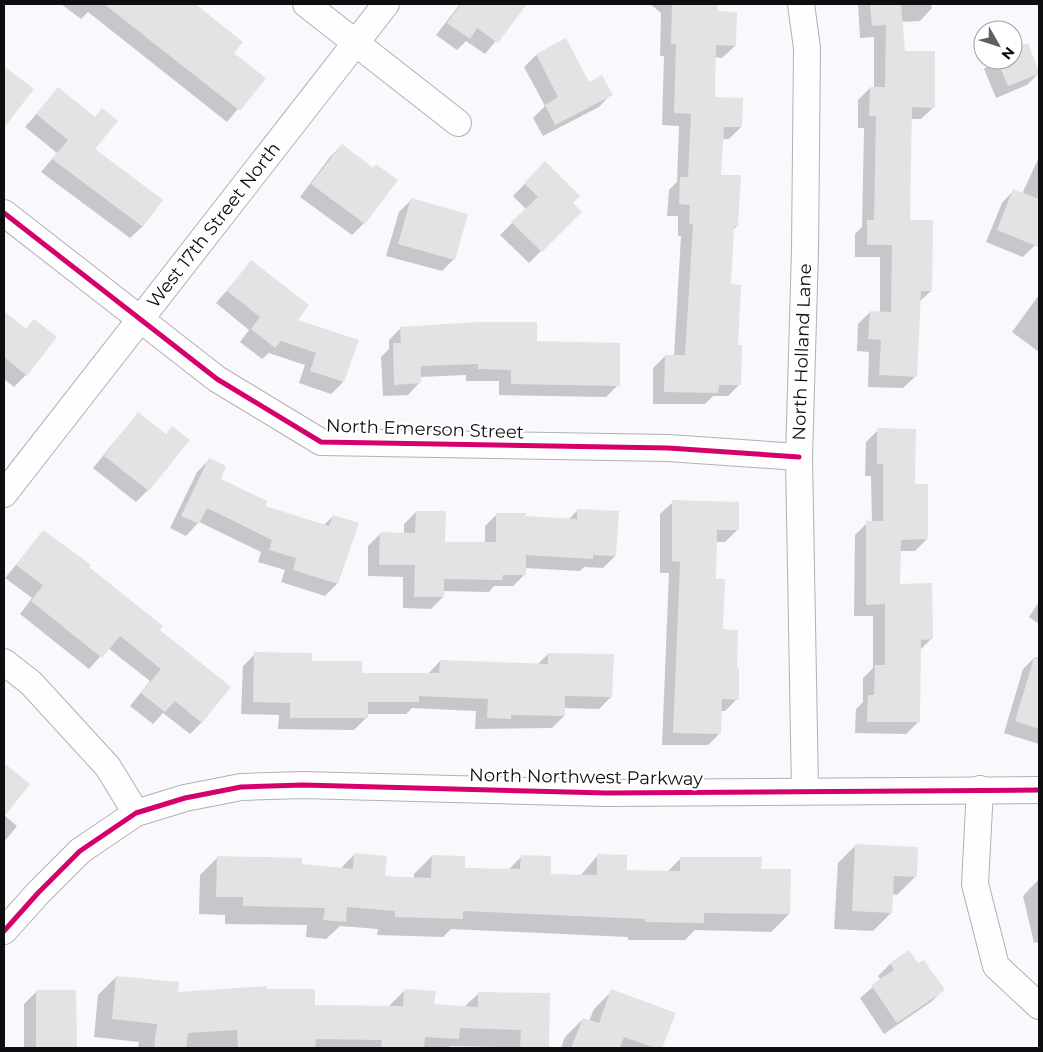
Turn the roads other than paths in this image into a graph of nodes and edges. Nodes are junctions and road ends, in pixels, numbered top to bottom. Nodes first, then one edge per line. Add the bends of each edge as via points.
1 (306, 4) edge
2 (386, 4) edge
3 (801, 4) edge
4 (356, 43) junction
5 (458, 124) dead end
6 (4, 212) edge
7 (140, 319) junction
8 (799, 457) junction
9 (4, 494) edge
10 (4, 662) edge
11 (980, 790) junction
12 (1039, 790) edge
13 (805, 791) junction
14 (136, 813) junction
15 (4, 932) edge
16 (1039, 1006) edge

1 - 4 street
2 - 4 street, West 17th Street North
3 - 8 street, North Holland Lane via 807,48
4 - 5 street
4 - 7 street, West 17th Street North
6 - 7 street, North Emerson Street
7 - 8 street, North Emerson Street via 217,379 321,442 668,448
7 - 9 street, West 17th Street North
8 - 13 street, North Holland Lane
10 - 14 street via 31,683 108,767
11 - 12 street, North Northwest Parkway
11 - 13 street, North Northwest Parkway
11 - 16 street via 975,884 996,966
13 - 14 street, North Northwest Parkway via 607,793 241,786
14 - 15 street, North Northwest Parkway via 80,851

